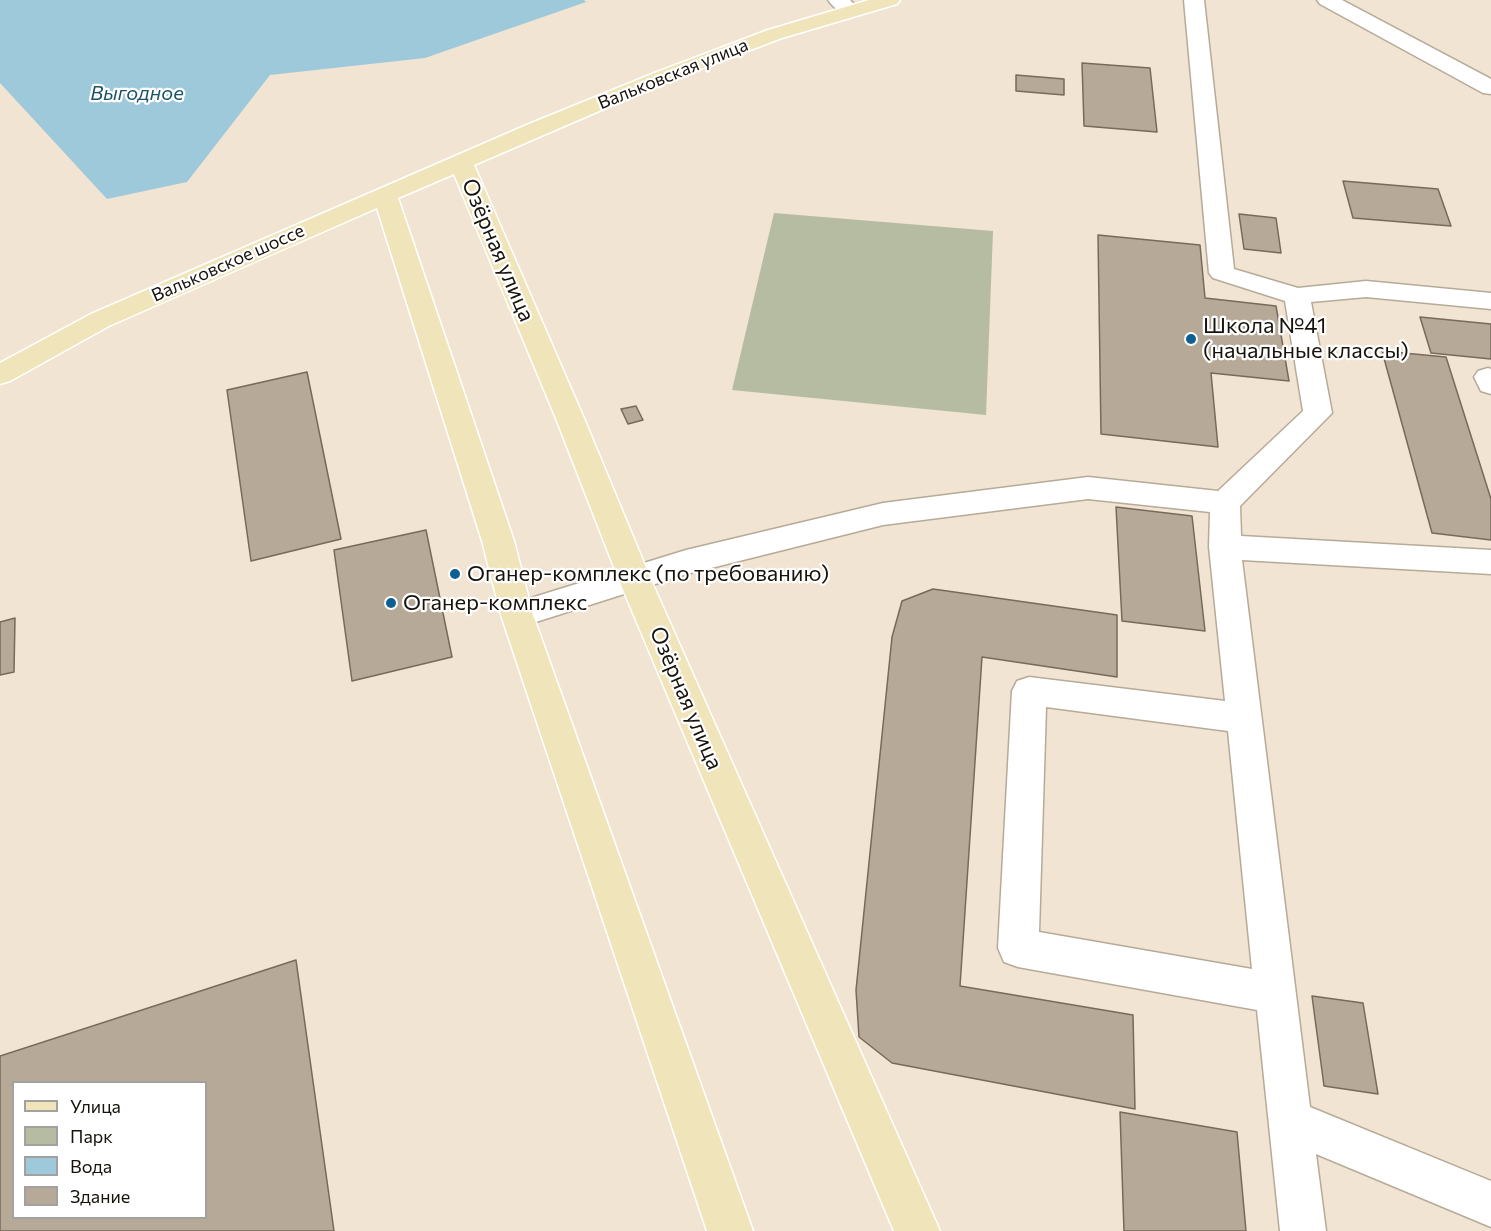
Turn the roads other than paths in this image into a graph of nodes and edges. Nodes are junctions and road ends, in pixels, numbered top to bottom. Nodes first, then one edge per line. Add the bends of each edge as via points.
1 (890, 0) edge
2 (1194, 0) edge
3 (1327, 0) edge
4 (844, 5) edge
5 (1491, 88) edge
6 (461, 163) junction
7 (385, 194) junction
8 (1297, 296) junction
9 (1491, 301) edge
10 (0, 375) edge
11 (1491, 378) edge
12 (1491, 385) edge
13 (1225, 503) junction
14 (1225, 547) junction
15 (1491, 562) edge
16 (635, 580) junction
17 (517, 615) junction
18 (1244, 718) junction
19 (1275, 993) junction
20 (1290, 1121) junction
21 (1491, 1204) edge
22 (730, 1231) edge
23 (917, 1231) edge
24 (1303, 1231) edge

1 - 4 main road, Вальковская улица
2 - 8 street via 1222,273
3 - 5 street
4 - 6 main road, Вальковская улица via 664,76
6 - 7 main road, Вальковское шоссе
6 - 16 main road, Озёрная улица
7 - 10 main road, Вальковское шоссе via 100,320
7 - 17 main road via 498,541
8 - 9 street via 1366,289
8 - 13 street via 1318,412
11 - 12 street via 1488,377
13 - 14 street
13 - 16 street via 1088,488 883,514 686,562
14 - 15 street
14 - 18 street
16 - 17 street
16 - 23 main road, Озёрная улица
17 - 22 main road
18 - 19 street
18 - 19 street via 1029,690 1018,948
19 - 20 street
20 - 21 street
20 - 24 street

